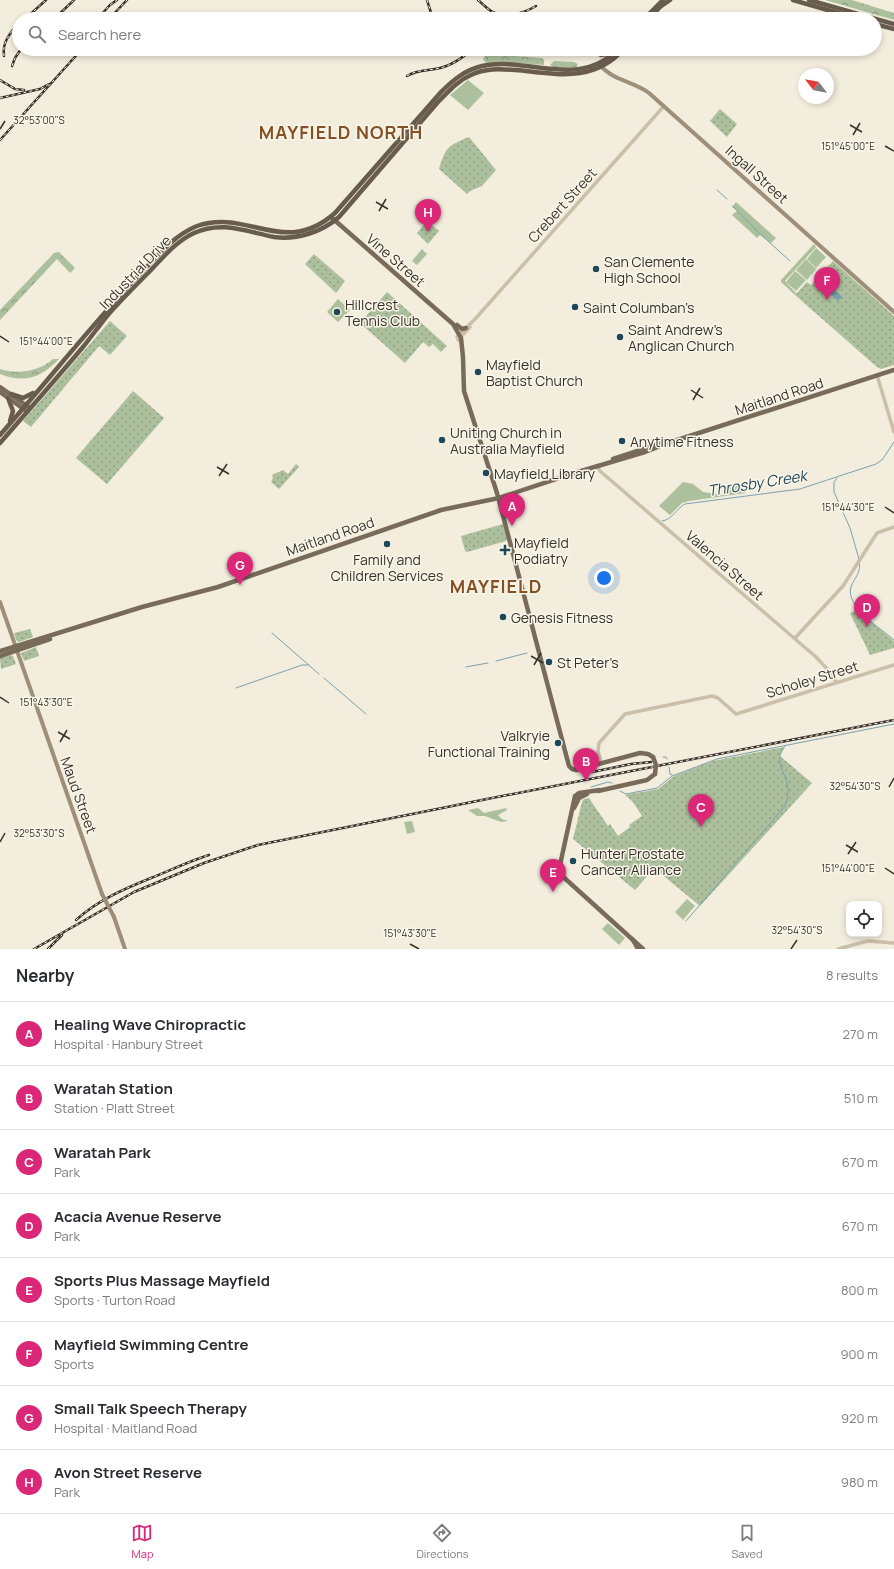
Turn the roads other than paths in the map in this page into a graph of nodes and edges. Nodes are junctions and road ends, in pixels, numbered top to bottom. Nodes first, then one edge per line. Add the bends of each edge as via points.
1 (663, 0) edge
2 (670, 0) edge
3 (793, 0) edge
4 (809, 0) edge
5 (651, 12) edge
6 (656, 12) edge
7 (835, 12) edge
8 (852, 12) edge
9 (882, 21) edge
10 (894, 24) edge
11 (882, 26) edge
12 (894, 29) edge
13 (611, 56) edge
14 (617, 56) edge
15 (601, 65) junction
16 (664, 106) junction
17 (333, 219) junction
18 (894, 312) edge
19 (476, 318) junction
20 (447, 319) junction
21 (466, 328) junction
22 (459, 337) junction
23 (894, 370) edge
24 (877, 375) junction
25 (0, 387) edge
26 (39, 389) junction
27 (0, 392) edge
28 (10, 396) junction
29 (26, 408) junction
30 (5, 429) junction
31 (894, 432) edge
32 (0, 435) edge
33 (0, 443) edge
34 (597, 466) junction
35 (499, 498) junction
36 (894, 527) edge
37 (0, 602) edge
38 (795, 638) junction
39 (15, 648) junction
40 (0, 651) edge
41 (0, 656) edge
42 (894, 665) edge
43 (836, 682) junction
44 (601, 763) junction
45 (585, 794) junction
46 (566, 836) junction
47 (632, 939) junction
48 (894, 943) edge
49 (125, 949) edge
50 (638, 949) edge
51 (643, 949) edge
52 (838, 949) edge

1 - 5 highway
2 - 6 highway
3 - 7 highway
4 - 8 highway
9 - 10 highway
11 - 12 highway
13 - 15 highway, Industrial Drive
14 - 15 highway, Industrial Drive
15 - 16 main road, Ingall Street via 614,77 645,90
15 - 17 highway, Industrial Drive via 574,71 500,64 473,69 460,76 441,92
16 - 18 main road, Ingall Street
16 - 19 street, Crebert Street
17 - 20 main road, Vine Street
17 - 26 highway, Industrial Drive via 291,233 222,222 204,224 186,232 167,246 116,299
17 - 29 highway, Industrial Drive via 313,232 291,238 240,228 217,227 183,239 168,251 108,315 84,346
19 - 21 street, Crebert Street
19 - 22 street, Crebert Street
20 - 21 main road via 462,329
20 - 22 main road, Vine Street via 457,329
21 - 22 street, Crebert Street
22 - 35 main road, Vine Street via 463,357 464,391
23 - 24 main road, Maitland Road
24 - 31 street
24 - 34 main road, Maitland Road via 790,405 638,450
25 - 28 main road
26 - 28 highway via 26,397
26 - 29 highway, Industrial Drive
27 - 28 main road
28 - 29 main road
28 - 30 highway via 13,411
29 - 30 highway, Industrial Drive
29 - 33 highway, Industrial Drive
30 - 32 highway, Industrial Drive
34 - 35 main road, Maitland Road
34 - 38 street, Valencia Street via 652,517
35 - 39 main road, Maitland Road via 441,510 218,587 142,607
35 - 44 main road via 568,764 577,770
36 - 38 street via 877,533 843,586
37 - 39 main road, Maud Street
38 - 43 street, Valencia Street via 822,663
39 - 40 main road, Maitland Road
39 - 41 main road, Maitland Road
39 - 49 main road, Maud Street, bridge via 102,894 114,916
42 - 43 street, Scholey Street
43 - 44 street, Scholey Street via 736,714 712,696 632,712 624,715 601,741 598,751
44 - 45 main road, bridge via 640,753 648,754 653,757 656,765 655,774 647,780
45 - 46 main road via 576,803
45 - 46 main road via 573,800
46 - 47 main road via 560,874
47 - 50 main road
47 - 51 main road
48 - 52 street via 868,941

